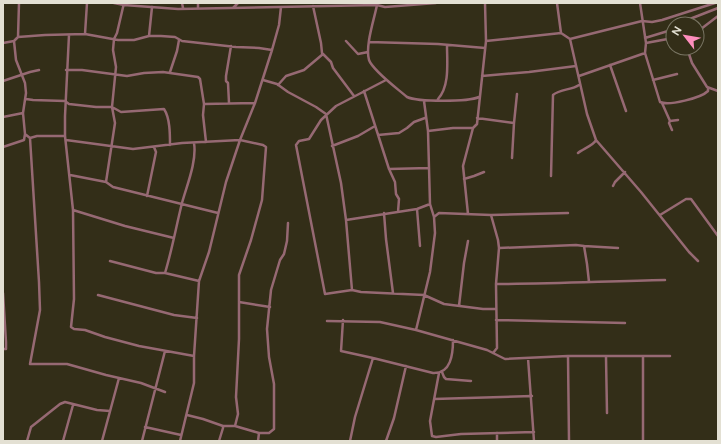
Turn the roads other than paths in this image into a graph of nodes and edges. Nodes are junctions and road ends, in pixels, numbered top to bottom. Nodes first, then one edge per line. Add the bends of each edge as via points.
1 (19, 3) edge
2 (87, 3) edge
3 (114, 3) edge
4 (182, 3) edge
5 (198, 3) edge
6 (238, 3) edge
7 (385, 3) edge
8 (436, 3) edge
9 (485, 3) edge
10 (557, 3) edge
11 (640, 3) edge
12 (715, 3) edge
13 (124, 4) edge
14 (308, 5) edge
15 (377, 5) junction
16 (313, 6) junction
17 (152, 7) junction
18 (281, 7) junction
19 (385, 7) junction
20 (183, 8) junction
21 (198, 8) junction
22 (233, 8) junction
23 (718, 8) edge
24 (698, 16) edge
25 (718, 16) edge
26 (642, 21) junction
27 (705, 26) edge
28 (665, 32) edge
29 (561, 33) junction
30 (85, 34) junction
31 (69, 35) junction
32 (149, 36) junction
33 (18, 37) junction
34 (645, 38) junction
35 (114, 39) junction
36 (570, 39) junction
37 (179, 40) junction
38 (665, 40) edge
39 (14, 41) junction
40 (346, 41) dead end
41 (486, 41) junction
42 (369, 42) junction
43 (3, 43) edge
44 (646, 44) junction
45 (447, 45) junction
46 (231, 46) junction
47 (485, 48) junction
48 (272, 50) junction
49 (368, 52) junction
50 (645, 53) junction
51 (323, 54) junction
52 (690, 56) edge
53 (576, 66) junction
54 (610, 66) junction
55 (39, 70) dead end
56 (66, 70) junction
57 (170, 72) junction
58 (115, 74) junction
59 (677, 74) dead end
60 (21, 75) junction
61 (482, 76) junction
62 (579, 76) junction
63 (263, 80) junction
64 (386, 80) junction
65 (653, 80) junction
66 (3, 81) edge
67 (580, 84) junction
68 (278, 85) junction
69 (708, 89) junction
70 (364, 91) junction
71 (718, 91) edge
72 (517, 94) dead end
73 (354, 96) junction
74 (479, 97) junction
75 (26, 99) junction
76 (438, 100) junction
77 (65, 101) junction
78 (424, 101) junction
79 (229, 103) junction
80 (255, 103) junction
81 (662, 103) junction
82 (204, 104) junction
83 (112, 107) junction
84 (626, 111) dead end
85 (23, 113) junction
86 (326, 114) junction
87 (3, 117) edge
88 (425, 118) junction
89 (477, 118) junction
90 (678, 120) dead end
91 (670, 121) junction
92 (514, 123) junction
93 (375, 126) junction
94 (473, 128) junction
95 (672, 130) dead end
96 (428, 131) junction
97 (25, 134) junction
98 (378, 135) junction
99 (65, 136) junction
100 (30, 138) junction
101 (66, 140) junction
102 (240, 140) junction
103 (596, 140) junction
104 (206, 142) junction
105 (194, 143) junction
106 (111, 145) junction
107 (170, 145) junction
108 (332, 146) junction
109 (3, 147) edge
110 (154, 147) junction
111 (578, 153) dead end
112 (512, 158) dead end
113 (429, 168) junction
114 (389, 169) junction
115 (484, 172) dead end
116 (625, 172) junction
117 (70, 175) junction
118 (551, 176) dead end
119 (464, 179) junction
120 (106, 182) junction
121 (613, 186) dead end
122 (147, 196) junction
123 (182, 204) junction
124 (430, 204) junction
125 (417, 209) junction
126 (73, 210) junction
127 (398, 212) junction
128 (218, 213) junction
129 (568, 213) dead end
130 (384, 214) junction
131 (468, 214) junction
132 (491, 215) junction
133 (660, 215) junction
134 (434, 216) junction
135 (346, 220) junction
136 (288, 223) dead end
137 (718, 230) edge
138 (715, 232) junction
139 (718, 236) edge
140 (174, 238) junction
141 (468, 241) dead end
142 (420, 246) dead end
143 (584, 246) junction
144 (499, 248) junction
145 (618, 248) dead end
146 (110, 261) dead end
147 (698, 261) dead end
148 (165, 272) junction
149 (666, 280) dead end
150 (199, 281) junction
151 (589, 282) junction
152 (496, 284) junction
153 (352, 290) junction
154 (3, 293) edge
155 (393, 293) junction
156 (424, 294) junction
157 (98, 295) dead end
158 (239, 302) junction
159 (459, 306) junction
160 (270, 308) junction
161 (496, 309) junction
162 (4, 312) edge
163 (197, 318) junction
164 (343, 320) junction
165 (496, 320) junction
166 (327, 321) dead end
167 (625, 323) dead end
168 (416, 330) junction
169 (453, 340) junction
170 (3, 349) edge
171 (165, 351) junction
172 (494, 353) junction
173 (194, 356) junction
174 (568, 356) junction
175 (643, 356) junction
176 (670, 356) dead end
177 (606, 357) junction
178 (373, 358) junction
179 (528, 358) junction
180 (406, 366) junction
181 (441, 372) junction
182 (119, 378) junction
183 (471, 381) dead end
184 (155, 389) junction
185 (165, 392) dead end
186 (532, 396) junction
187 (434, 398) junction
188 (73, 405) junction
189 (110, 411) junction
190 (607, 413) dead end
191 (187, 415) junction
192 (222, 426) junction
193 (235, 426) junction
194 (145, 427) junction
195 (534, 432) junction
196 (259, 433) junction
197 (497, 433) junction
198 (181, 435) junction
199 (27, 441) edge
200 (63, 441) edge
201 (102, 441) edge
202 (142, 441) edge
203 (180, 441) edge
204 (219, 441) edge
205 (258, 441) edge
206 (350, 441) edge
207 (386, 441) edge
208 (497, 441) edge
209 (534, 441) edge
210 (569, 441) edge
211 (643, 441) edge

1 - 33 street
2 - 30 street
3 - 13 street
4 - 20 street
5 - 21 street
6 - 22 street
7 - 19 street
8 - 19 street
9 - 41 street
10 - 29 street
11 - 26 street
12 - 26 street via 662,20
13 - 17 street
13 - 35 street
14 - 16 street
14 - 18 street
15 - 16 street
15 - 19 street
15 - 42 street
16 - 51 street
17 - 20 street
17 - 32 street
18 - 22 street
18 - 48 street
20 - 21 street
21 - 22 street
23 - 24 street
25 - 27 street
26 - 34 street
26 - 36 street
28 - 34 street
29 - 36 street
29 - 41 street
30 - 31 street
30 - 35 street
31 - 33 street
31 - 56 street
32 - 35 street via 134,40
32 - 37 street via 175,37
33 - 39 street
34 - 44 street
35 - 58 street
36 - 53 street
37 - 46 street
37 - 57 street
38 - 44 street
39 - 43 street
39 - 60 street
40 - 49 street via 358,54
41 - 47 street
42 - 45 street
42 - 49 street
44 - 50 street
45 - 47 street
45 - 76 street via 447,74 444,89
46 - 48 street
46 - 79 street via 226,76
47 - 61 street
48 - 63 street
49 - 64 street via 372,66
50 - 54 street
50 - 65 street
51 - 68 street via 304,70 286,76
51 - 73 street
52 - 69 street
53 - 61 street
53 - 62 street
54 - 62 street
54 - 84 street
55 - 60 street
56 - 58 street
56 - 77 street
57 - 58 street via 158,71 127,76
57 - 82 street via 199,78
58 - 83 street
59 - 65 street
60 - 66 street
60 - 75 street via 25,83
61 - 74 street
62 - 67 street
63 - 68 street
63 - 80 street
64 - 70 street
64 - 78 street via 407,97
65 - 81 street
67 - 103 street
67 - 118 street via 553,95
68 - 86 street
69 - 71 street
69 - 81 street via 705,94 693,98
70 - 73 street
70 - 93 street
72 - 92 street
73 - 86 street
74 - 76 street via 470,100
74 - 89 street
75 - 77 street
75 - 85 street
76 - 78 street
77 - 83 street via 69,104
77 - 99 street
78 - 88 street
79 - 80 street
79 - 82 street
80 - 102 street
81 - 91 street
82 - 104 street
83 - 106 street via 115,123
83 - 107 street via 121,112 164,109
85 - 87 street
85 - 97 street
86 - 108 street
86 - 153 street via 309,139 299,141 296,145 325,294
88 - 96 street
88 - 98 street via 414,122 399,133
89 - 92 street
89 - 94 street via 477,124
90 - 91 street
91 - 95 street
92 - 112 street
93 - 98 street
93 - 108 street
94 - 96 street
94 - 119 street via 464,158
96 - 113 street
97 - 100 street
97 - 109 street via 24,140
98 - 114 street
99 - 100 street
99 - 101 street
100 - 182 street via 40,310 30,364 67,364
101 - 106 street
101 - 117 street
102 - 104 street
102 - 128 street
102 - 158 street via 263,145 267,150 262,200 240,276
103 - 111 street
103 - 116 street
104 - 105 street
105 - 107 street
105 - 123 street via 195,149
106 - 110 street via 133,149
106 - 120 street
107 - 110 street
108 - 135 street
110 - 122 street via 156,152
113 - 114 street
113 - 124 street
114 - 127 street via 399,199
115 - 119 street
116 - 121 street
116 - 133 street
117 - 120 street
117 - 126 street
119 - 131 street
120 - 122 street via 113,187
122 - 123 street
123 - 128 street
123 - 140 street
124 - 125 street
124 - 134 street
125 - 127 street
125 - 142 street
126 - 140 street
126 - 171 street via 74,299 71,327
127 - 130 street
128 - 150 street
129 - 132 street
130 - 135 street
130 - 155 street
131 - 132 street
131 - 134 street
132 - 144 street
133 - 138 street via 689,198
133 - 147 street
134 - 156 street via 435,234
135 - 153 street
136 - 160 street via 284,254 271,290
137 - 138 street
138 - 139 street
140 - 148 street
141 - 159 street
143 - 144 street
143 - 145 street
143 - 151 street
144 - 152 street
146 - 148 street via 156,273
148 - 150 street
149 - 151 street
150 - 163 street
151 - 152 street
152 - 161 street
153 - 155 street
154 - 162 street
155 - 156 street
156 - 159 street via 439,302
156 - 168 street
157 - 163 street via 174,315
158 - 160 street
158 - 193 street via 240,339 236,397 238,414
159 - 161 street
160 - 196 street via 267,329 274,384 274,429 269,433
161 - 165 street
162 - 170 street via 6,349
163 - 173 street
164 - 166 street
164 - 168 street via 380,322
164 - 178 street via 340,351
165 - 167 street
165 - 172 street via 497,348
168 - 169 street
169 - 172 street
169 - 181 street via 452,357
171 - 173 street
171 - 184 street
172 - 179 street via 505,359
173 - 191 street via 194,383
174 - 177 street
174 - 179 street
174 - 210 street
175 - 176 street
175 - 177 street
175 - 211 street
177 - 190 street
178 - 180 street
178 - 206 street
179 - 186 street
180 - 181 street via 433,373
180 - 207 street
181 - 183 street via 446,379
181 - 187 street
182 - 184 street
182 - 189 street
184 - 185 street
184 - 194 street
186 - 187 street
186 - 195 street
187 - 197 street via 430,421 434,437
188 - 189 street
188 - 199 street via 65,402 60,404 31,427
188 - 200 street
189 - 201 street
191 - 192 street
191 - 198 street
192 - 193 street
192 - 204 street
193 - 196 street
194 - 198 street
194 - 202 street
195 - 197 street
195 - 209 street
196 - 205 street
197 - 208 street
198 - 203 street

